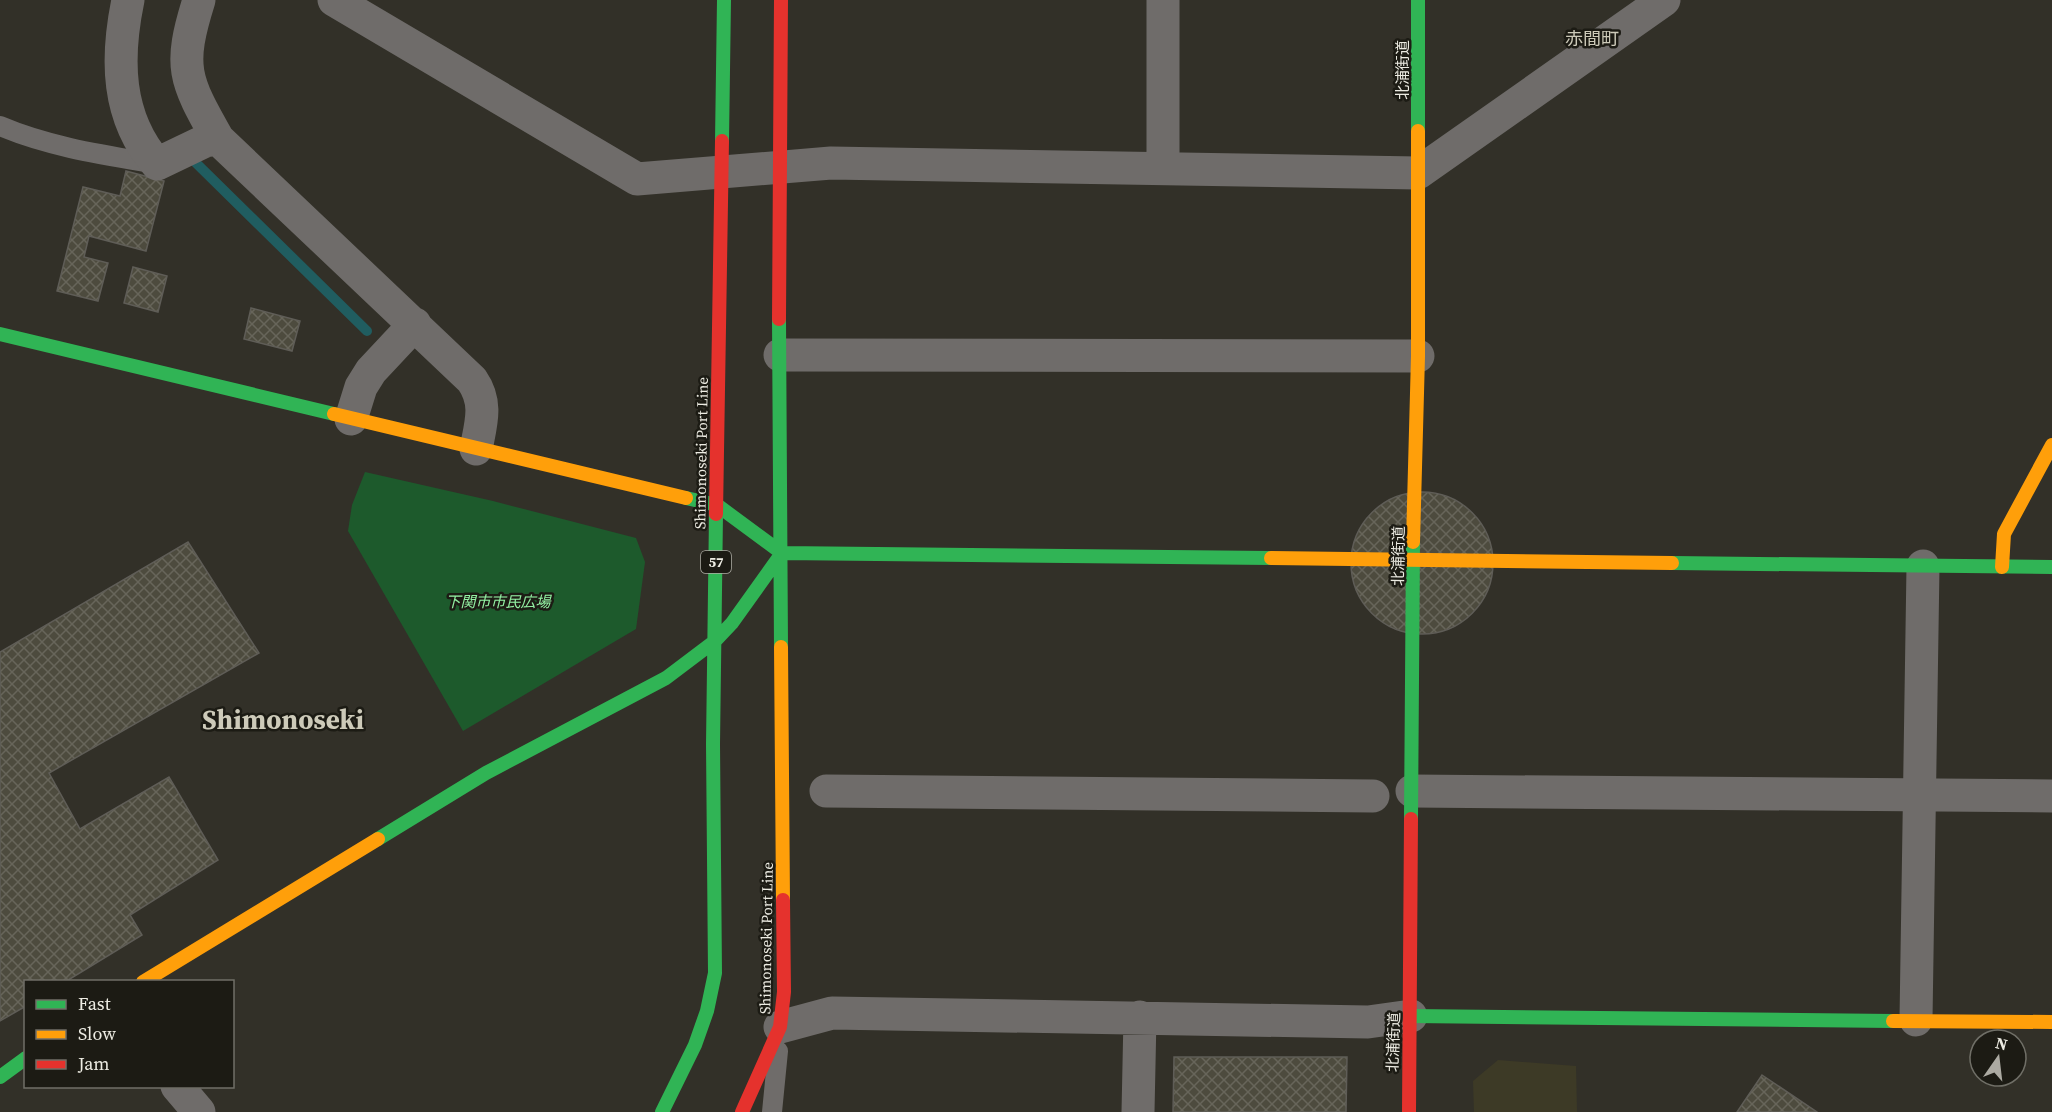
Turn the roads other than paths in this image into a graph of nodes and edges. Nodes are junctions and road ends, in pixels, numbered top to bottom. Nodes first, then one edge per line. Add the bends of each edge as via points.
1 (128, 0) edge
2 (199, 0) edge
3 (334, 0) edge
4 (724, 0) edge
5 (781, 0) edge
6 (1163, 0) edge
7 (1418, 0) edge
8 (1664, 0) edge
9 (0, 126) edge
10 (218, 139) junction
11 (157, 164) junction
12 (778, 166) junction
13 (1162, 167) junction
14 (720, 171) junction
15 (1418, 173) junction
16 (416, 324) junction
17 (0, 334) edge
18 (780, 355) junction
19 (1418, 356) junction
20 (351, 419) junction
21 (2052, 445) edge
22 (476, 449) junction
23 (717, 505) junction
24 (782, 554) junction
25 (1413, 561) junction
26 (1923, 566) junction
27 (2002, 567) junction
28 (2052, 567) edge
29 (715, 641) junction
30 (1412, 790) junction
31 (826, 791) dead end
32 (1373, 796) dead end
33 (1920, 796) junction
34 (2052, 796) edge
35 (145, 980) edge
36 (1411, 1016) junction
37 (1140, 1017) junction
38 (1916, 1020) junction
39 (2052, 1022) edge
40 (780, 1028) junction
41 (24, 1059) edge
42 (0, 1077) edge
43 (179, 1088) edge
44 (199, 1112) edge
45 (662, 1112) edge
46 (742, 1112) edge
47 (772, 1112) edge
48 (1138, 1112) edge
49 (1409, 1112) edge

1 - 11 street via 120,43 122,84 140,144
2 - 10 street via 190,29 186,74
3 - 14 street via 637,179
4 - 14 street, Shimonoseki Port Line / 57
5 - 12 street, Shimonoseki Port Line
6 - 13 street
7 - 15 street, 北浦街道
8 - 15 street
9 - 11 lane via 94,153
10 - 11 street via 205,141
10 - 16 street
12 - 13 street via 831,163
12 - 14 street
12 - 18 street, Shimonoseki Port Line
13 - 15 street
14 - 23 street, Shimonoseki Port Line / 57
15 - 19 street, 北浦街道
16 - 20 street via 371,371 361,387
16 - 22 street via 481,393 483,406
17 - 20 street
18 - 19 street
18 - 24 street, Shimonoseki Port Line
19 - 25 street, 北浦街道
20 - 22 street
21 - 27 street via 2004,534
22 - 23 street
23 - 24 street
23 - 29 street, Shimonoseki Port Line / 57
24 - 25 street
24 - 29 street
24 - 40 street, Shimonoseki Port Line via 784,969
25 - 26 street
25 - 30 street, 北浦街道
26 - 27 street
26 - 33 street
27 - 28 street
29 - 35 street via 666,678 486,773
29 - 45 street, Shimonoseki Port Line / 57 via 715,974 709,1010 696,1047
30 - 33 street
30 - 36 street, 北浦街道
31 - 32 street
33 - 34 street
33 - 38 street
36 - 37 street via 1368,1022
36 - 38 street
36 - 49 street, 北浦街道
37 - 40 street via 832,1013
37 - 48 street
38 - 39 street
40 - 46 street, Shimonoseki Port Line
40 - 47 lane
41 - 42 street
43 - 44 street

